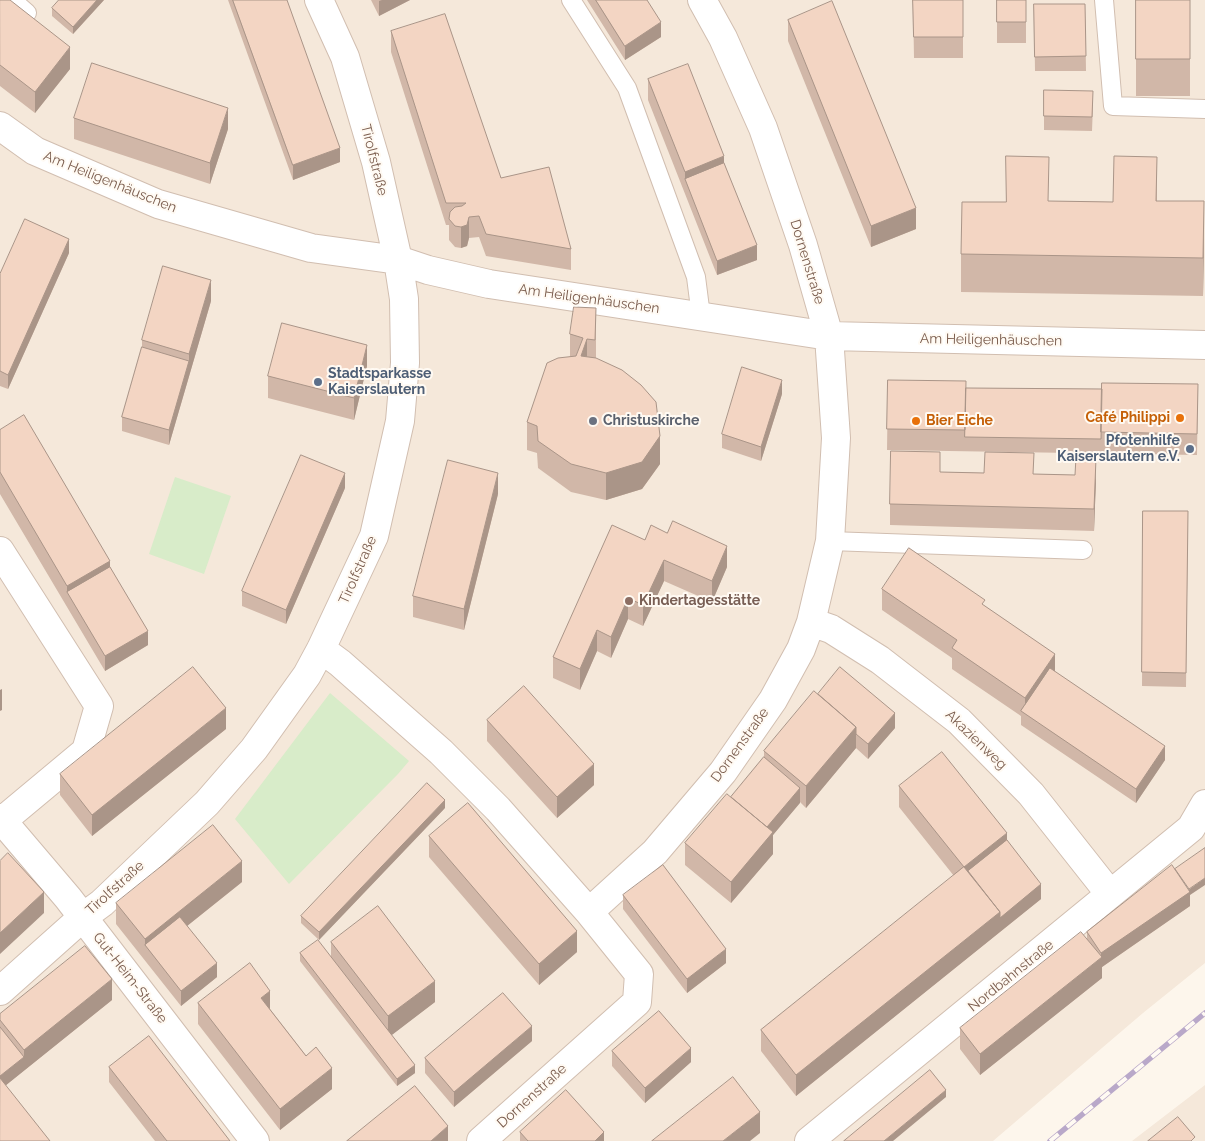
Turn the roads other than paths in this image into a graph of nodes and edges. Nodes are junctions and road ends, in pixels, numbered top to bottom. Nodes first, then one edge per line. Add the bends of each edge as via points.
1 (12, 0) edge
2 (319, 0) edge
3 (571, 0) edge
4 (702, 0) edge
5 (1104, 0) edge
6 (27, 12) edge
7 (1205, 109) edge
8 (0, 126) edge
9 (398, 260) junction
10 (701, 316) junction
11 (829, 336) junction
12 (1205, 345) edge
13 (830, 541) junction
14 (1083, 550) dead end
15 (0, 551) edge
16 (812, 622) junction
17 (321, 649) junction
18 (1205, 804) edge
19 (1, 820) edge
20 (1110, 894) junction
21 (589, 912) junction
22 (83, 917) junction
23 (0, 991) edge
24 (255, 1141) edge
25 (482, 1141) edge
26 (809, 1141) edge

1 - 6 lane
2 - 9 street, Tirolfstraße via 345,56 376,162
3 - 10 lane via 627,88 696,277
4 - 11 street, Dornenstraße via 723,38 763,128 803,245
5 - 7 lane via 1113,106
8 - 9 street, Am Heiligenhäuschen via 35,151 158,204 311,248
9 - 10 street, Am Heiligenhäuschen via 489,284
9 - 17 street, Tirolfstraße via 404,299 405,363 400,421 374,536
10 - 11 street, Am Heiligenhäuschen
11 - 12 street, Am Heiligenhäuschen
11 - 13 street, Dornenstraße via 836,438
13 - 14 lane
13 - 16 street, Dornenstraße
15 - 19 street via 98,706 86,751
16 - 20 street, Akazienweg via 832,629 880,660 959,721 1031,794
16 - 21 street, Dornenstraße via 773,700 723,772 656,852
17 - 21 street, Dornenstraße via 447,758 498,809
17 - 22 street, Tirolfstraße via 307,675 254,749 208,803
18 - 20 street, Nordbahnstraße via 1190,828
19 - 22 street, Gut-Heim-Straße
20 - 26 street, Nordbahnstraße
21 - 25 street, Dornenstraße via 639,974 637,1002
22 - 23 street, Tirolfstraße
22 - 24 street, Gut-Heim-Straße

